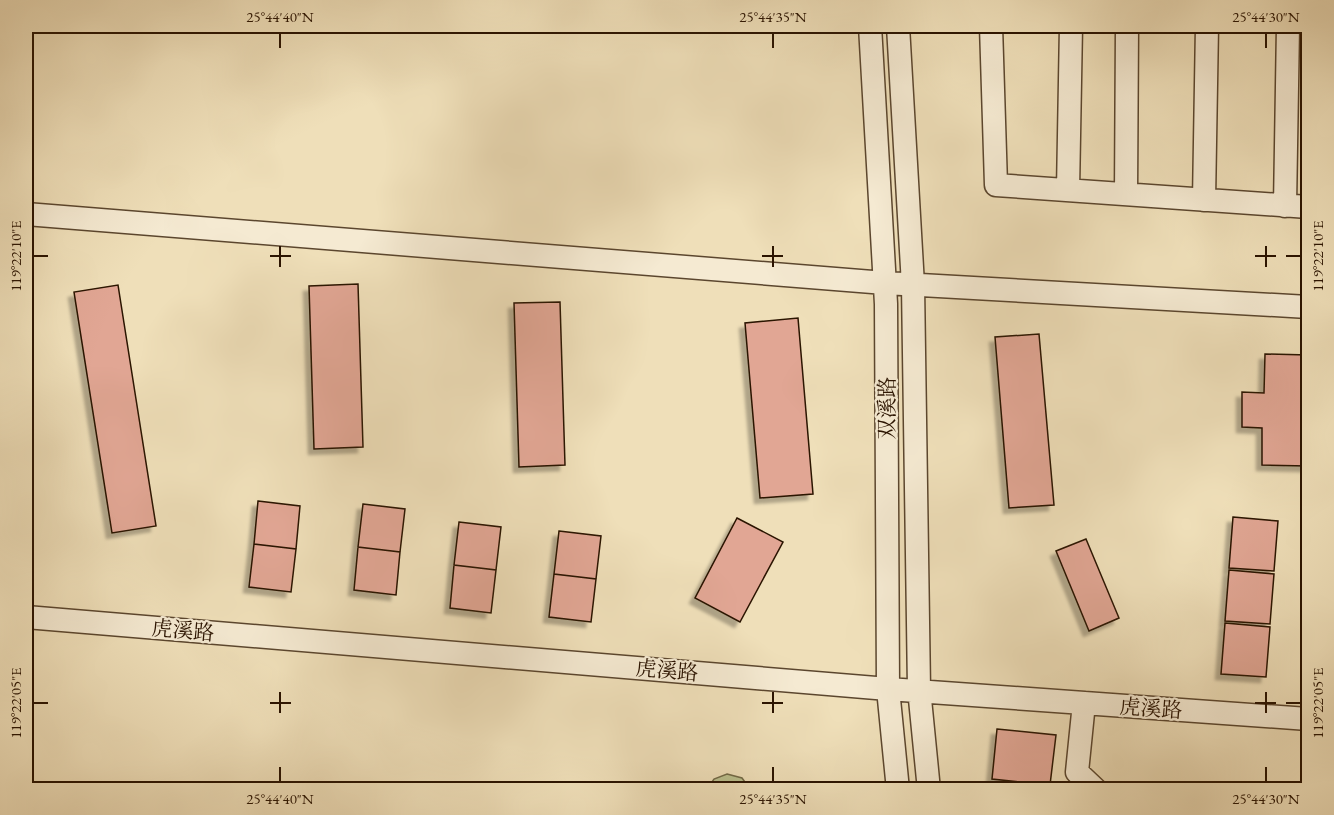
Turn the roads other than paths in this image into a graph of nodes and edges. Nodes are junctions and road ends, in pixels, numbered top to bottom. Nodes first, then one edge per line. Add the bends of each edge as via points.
1 (870, 26) edge
2 (898, 26) edge
3 (991, 26) edge
4 (1071, 26) edge
5 (1127, 26) edge
6 (1207, 26) edge
7 (1288, 26) edge
8 (1068, 190) junction
9 (1126, 194) junction
10 (1204, 200) junction
11 (1285, 206) junction
12 (1308, 207) edge
13 (26, 214) edge
14 (885, 283) junction
15 (913, 285) junction
16 (1308, 307) edge
17 (26, 617) edge
18 (888, 689) junction
19 (919, 689) junction
20 (1084, 703) junction
21 (1308, 719) edge
22 (898, 789) edge
23 (929, 789) edge
24 (1096, 789) edge

1 - 14 street, 双溪路
2 - 15 street, 双溪路
3 - 8 street via 996,185
4 - 8 street
5 - 9 street
6 - 10 street
7 - 11 street
8 - 9 street
9 - 10 street
10 - 11 street
11 - 12 street
13 - 14 street
14 - 15 street
14 - 18 street, 双溪路
15 - 16 street
15 - 19 street, 双溪路
17 - 18 street, 虎溪路
18 - 19 street, 虎溪路
18 - 22 street, 双溪路
19 - 20 street, 虎溪路
19 - 23 street, 双溪路
20 - 21 street, 虎溪路
20 - 24 street via 1077,772

